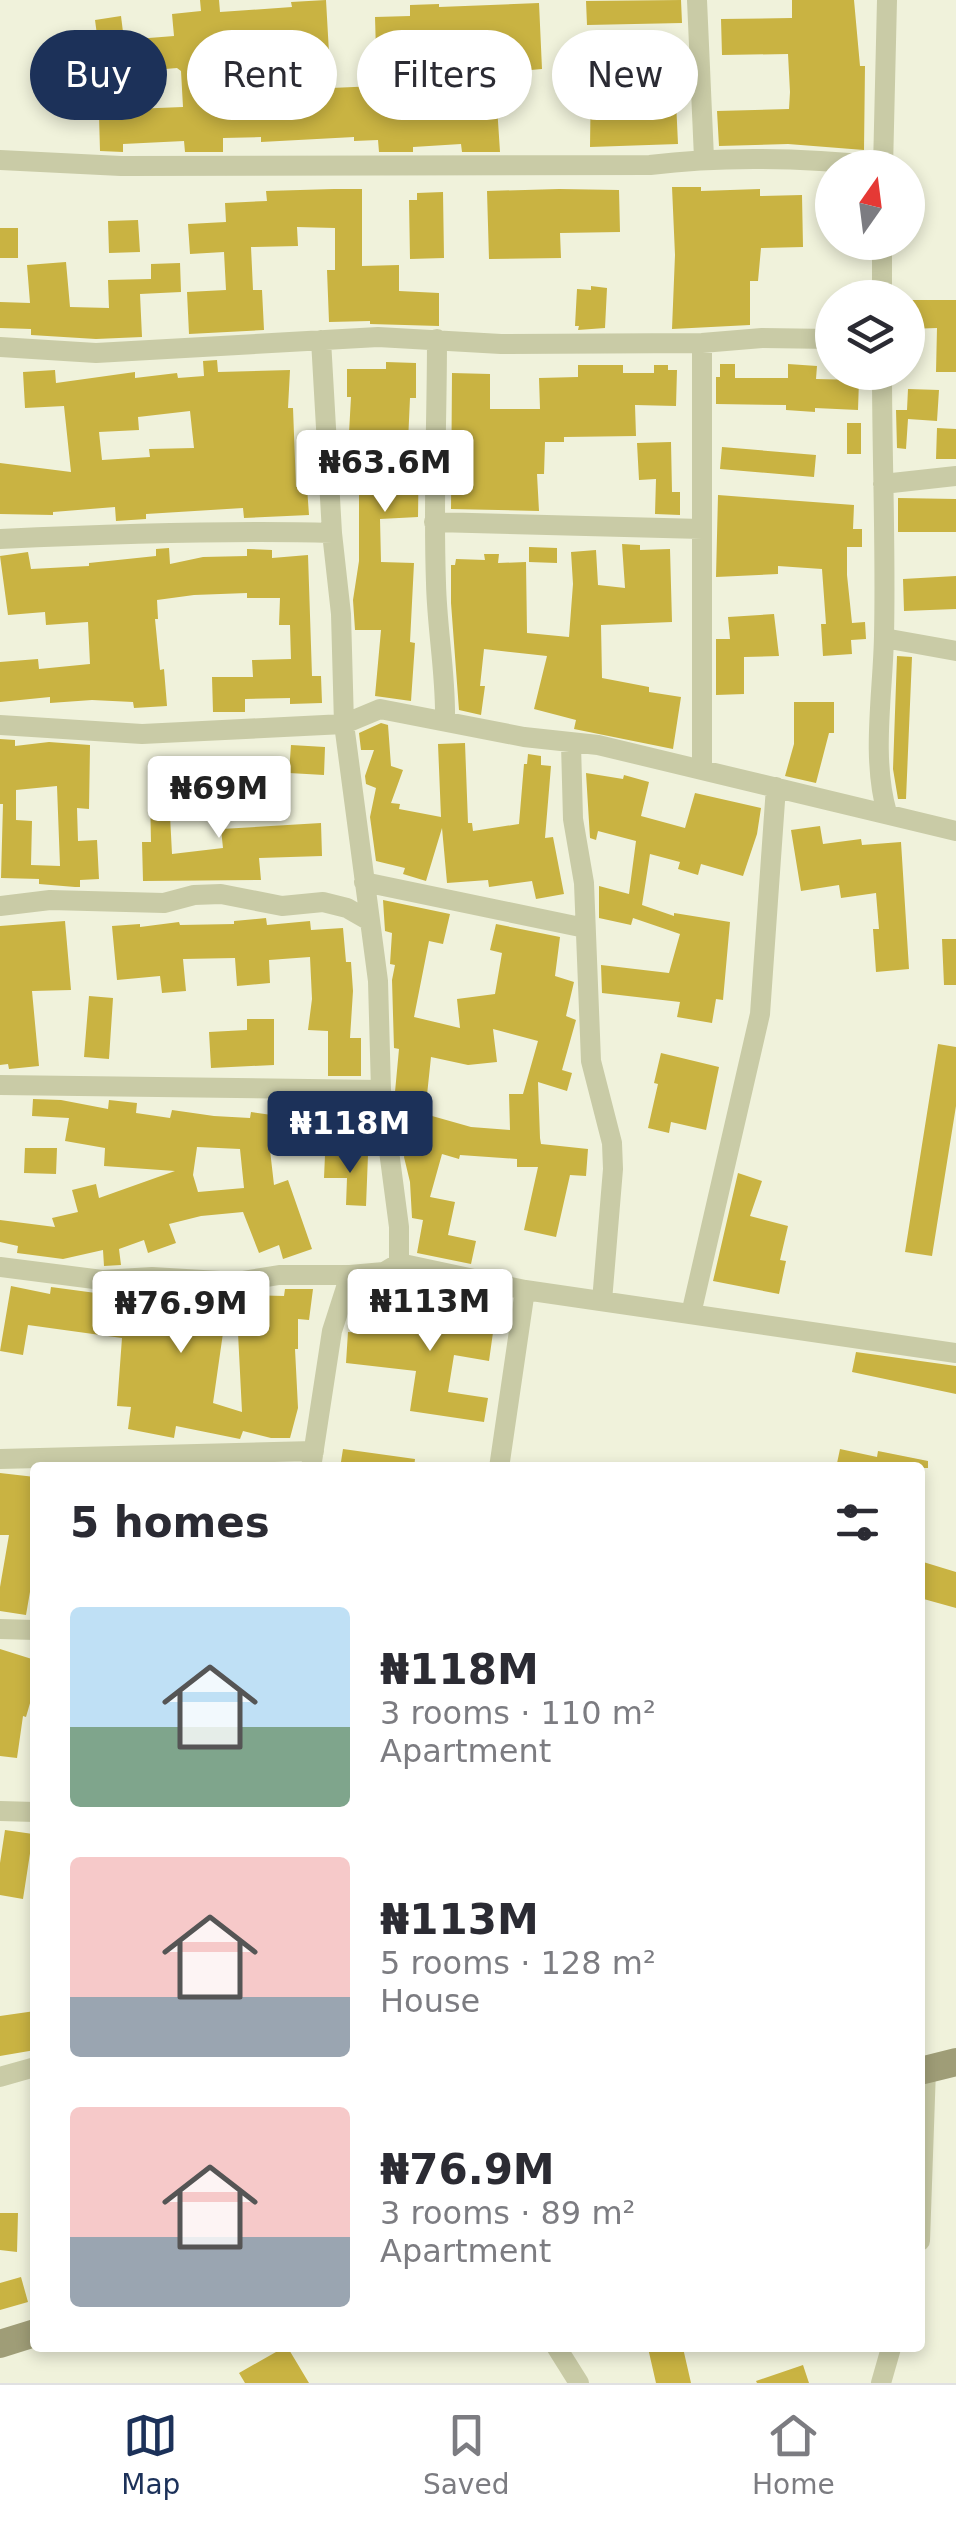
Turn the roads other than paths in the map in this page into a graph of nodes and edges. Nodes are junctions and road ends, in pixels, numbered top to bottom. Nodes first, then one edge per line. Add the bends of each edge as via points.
1 (697, 0) edge
2 (886, 0) edge
3 (883, 150) edge
4 (704, 158) junction
5 (815, 159) edge
6 (0, 160) edge
7 (437, 338) junction
8 (815, 339) edge
9 (320, 340) junction
10 (702, 343) junction
11 (0, 348) edge
12 (882, 390) edge
13 (956, 476) edge
14 (883, 484) junction
15 (434, 522) junction
16 (702, 529) junction
17 (332, 533) junction
18 (0, 540) edge
19 (884, 638) junction
20 (956, 651) edge
21 (445, 720) junction
22 (344, 724) junction
23 (0, 725) edge
24 (571, 744) junction
25 (702, 770) junction
26 (776, 788) junction
27 (887, 813) junction
28 (956, 831) edge
29 (364, 882) junction
30 (0, 906) edge
31 (368, 920) junction
32 (585, 928) junction
33 (0, 1085) edge
34 (381, 1090) junction
35 (399, 1263) junction
36 (0, 1268) edge
37 (350, 1276) junction
38 (525, 1290) junction
39 (602, 1301) junction
40 (691, 1314) junction
41 (956, 1352) edge
42 (0, 1459) edge
43 (312, 1459) edge
44 (500, 1462) edge
45 (0, 1629) edge
46 (30, 1630) edge
47 (0, 1811) edge
48 (30, 1812) edge
49 (956, 2062) edge
50 (30, 2068) edge
51 (925, 2070) edge
52 (0, 2077) edge
53 (30, 2335) edge
54 (0, 2344) edge
55 (559, 2352) edge
56 (891, 2352) edge
57 (578, 2383) edge
58 (881, 2383) edge

1 - 4 street
2 - 3 street
4 - 5 street
4 - 6 street via 650,165 121,166
7 - 9 street
7 - 10 street
7 - 15 street
8 - 10 street
9 - 11 street via 96,353
9 - 17 street
10 - 16 street
12 - 14 street
13 - 14 street
14 - 19 street
15 - 16 street
15 - 21 street
16 - 25 street
17 - 18 street via 217,530
17 - 22 street
19 - 20 street
19 - 27 street via 880,743
21 - 22 street via 380,709
21 - 24 street
22 - 23 street via 142,734
22 - 29 street
24 - 25 street
24 - 32 street
25 - 26 street
26 - 27 street
26 - 40 street via 760,1014
27 - 28 street
29 - 31 street
29 - 32 street
30 - 31 street via 50,900 164,903 221,894 282,906 323,902
31 - 34 street via 378,981
32 - 39 street via 591,1061 612,1143
33 - 34 street
34 - 35 street
35 - 37 street
35 - 38 street
36 - 37 street via 102,1280
37 - 43 street via 332,1332
38 - 39 street
38 - 44 street
39 - 40 street
40 - 41 street
42 - 43 street
45 - 46 street
47 - 48 street
49 - 51 main road
50 - 52 street
53 - 54 main road
55 - 57 street
56 - 58 street

